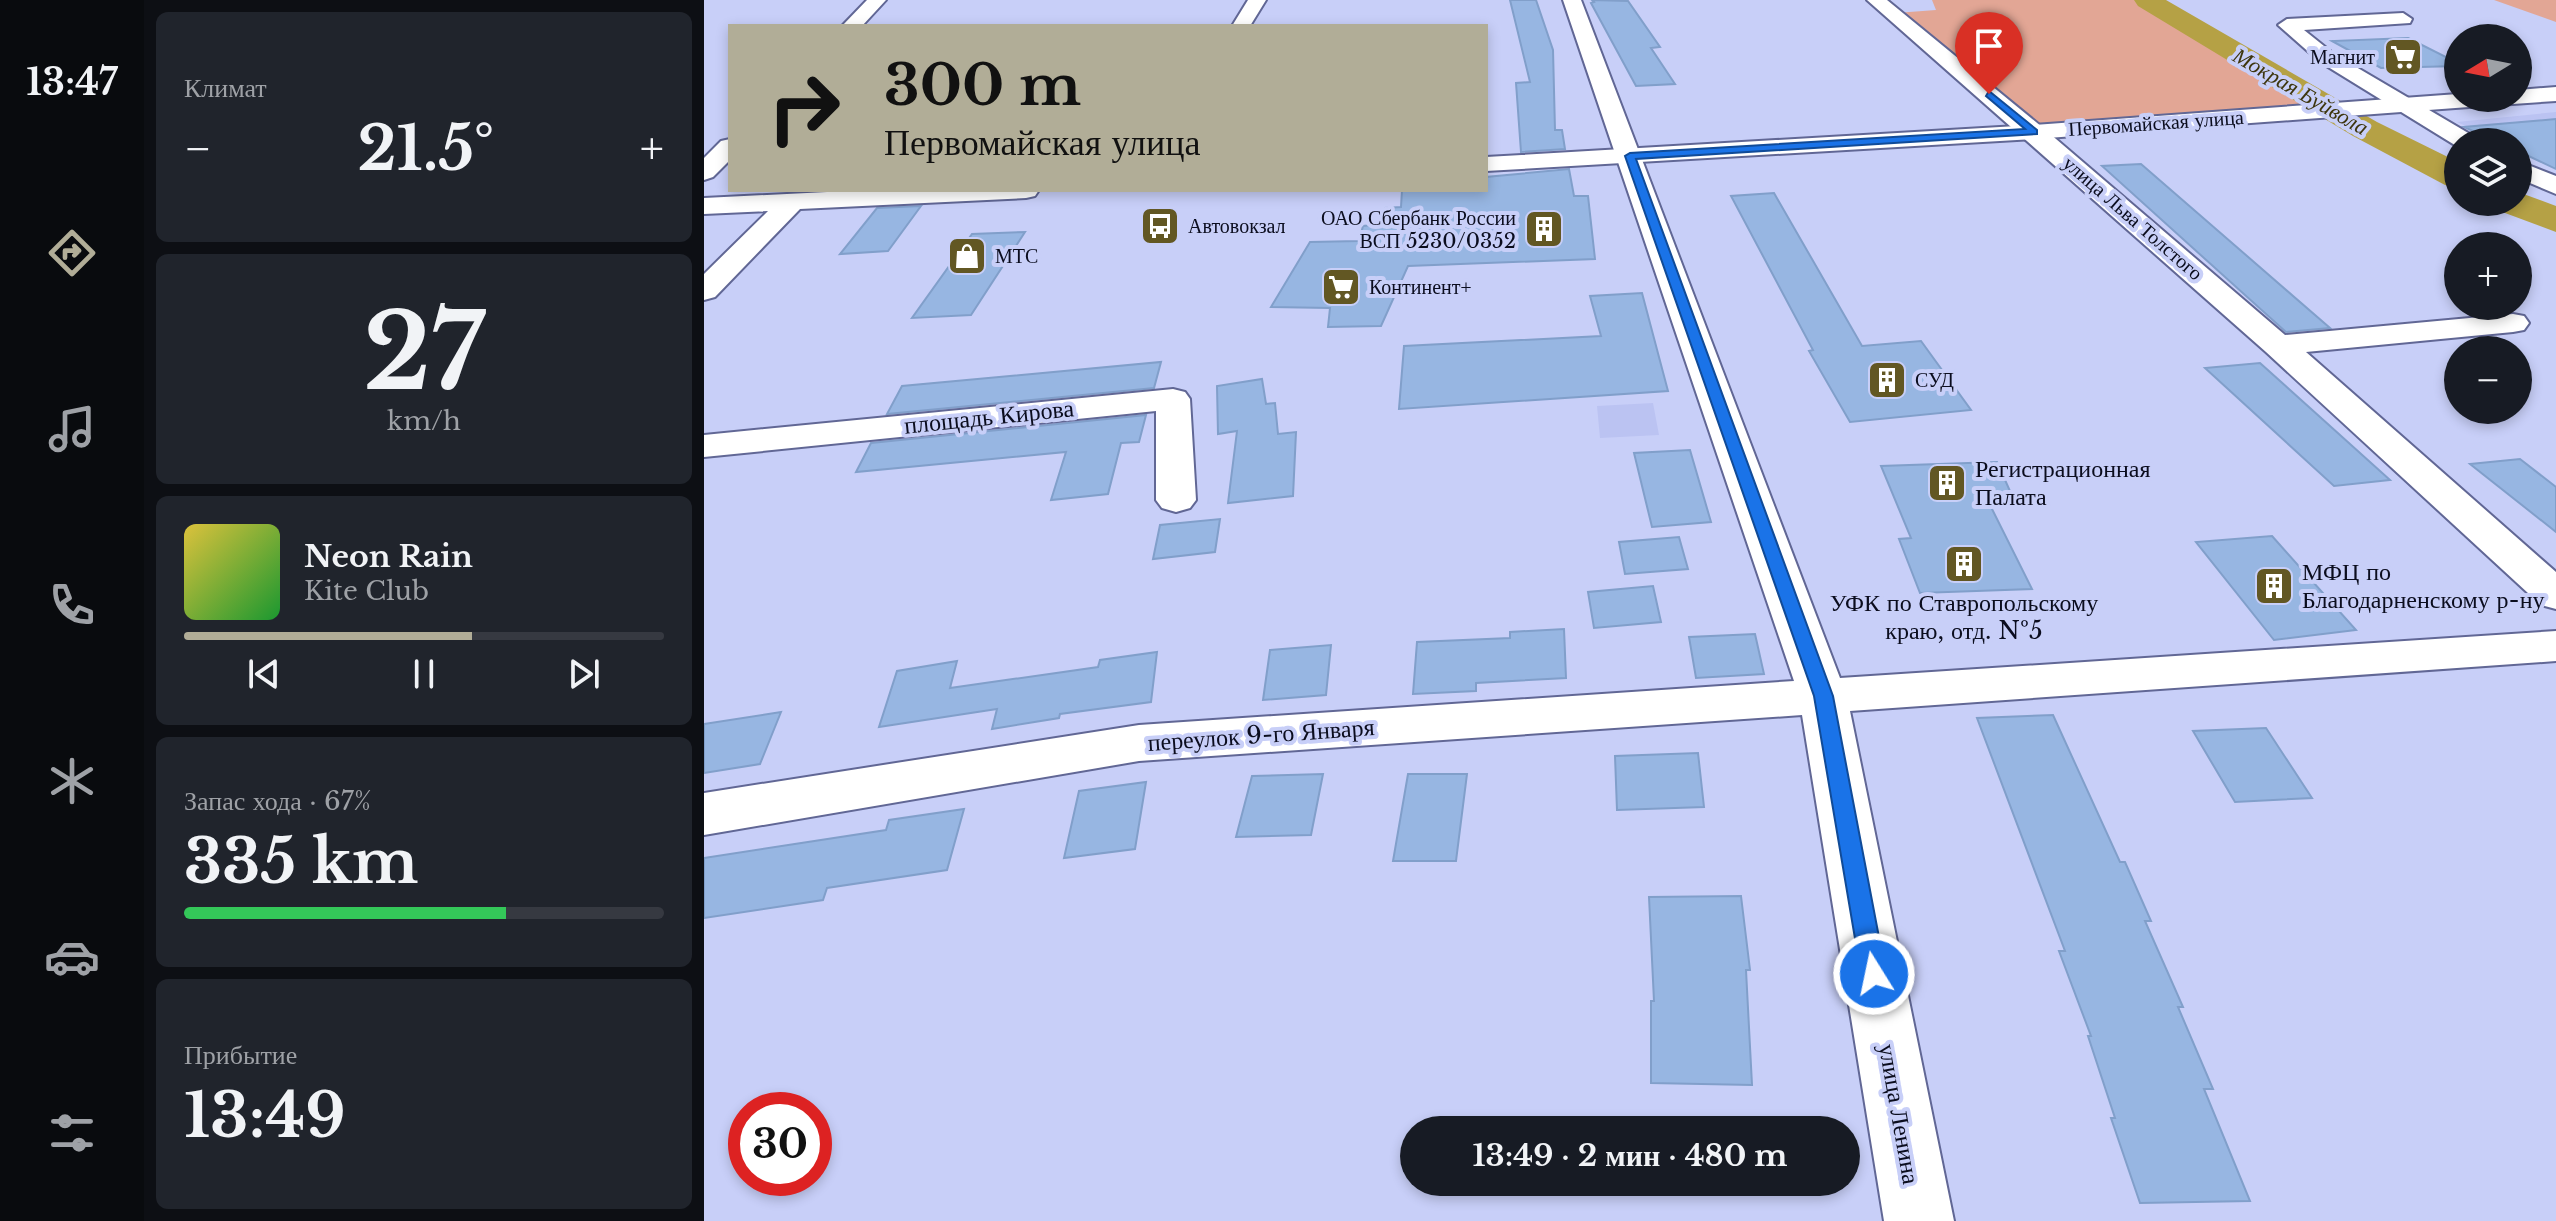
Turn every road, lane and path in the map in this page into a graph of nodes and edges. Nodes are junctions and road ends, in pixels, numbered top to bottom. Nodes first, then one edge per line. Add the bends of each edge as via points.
1 (877, 0) edge
2 (1257, 0) edge
3 (1572, 0) edge
4 (1876, 0) edge
5 (2270, 8) dead end
6 (2403, 19) dead end
7 (853, 24) edge
8 (1242, 24) edge
9 (2287, 25) junction
10 (2556, 94) edge
11 (2532, 96) edge
12 (2444, 102) edge
13 (2404, 105) junction
14 (2444, 128) edge
15 (2034, 132) junction
16 (728, 148) edge
17 (1630, 156) junction
18 (1488, 164) edge
19 (704, 172) edge
20 (2532, 175) edge
21 (2556, 186) edge
22 (987, 192) edge
23 (792, 202) junction
24 (704, 206) edge
25 (704, 291) edge
26 (2513, 323) dead end
27 (2278, 345) junction
28 (704, 446) edge
29 (1176, 500) dead end
30 (2556, 595) edge
31 (2556, 646) edge
32 (1823, 696) junction
33 (704, 814) edge
34 (1919, 1221) edge

1 - 7 street
2 - 8 street
3 - 17 street, улица Ленина
4 - 15 street, улица Льва Толстого
5 - 9 street
6 - 9 street
9 - 13 street via 2327,58
10 - 11 street
12 - 13 street, Первомайская улица
13 - 14 street
13 - 15 street, Первомайская улица
15 - 17 street, Первомайская улица
15 - 27 street, улица Льва Толстого
16 - 19 street
17 - 18 street, Первомайская улица
17 - 32 street, улица Ленина
20 - 21 street
22 - 23 street
23 - 24 street
23 - 25 street
26 - 27 street
27 - 30 street, улица Льва Толстого
28 - 29 street, площадь Кирова via 1173,399
31 - 32 street, переулок 9-го Января
32 - 33 street, переулок 9-го Января via 1139,743
32 - 34 street, улица Ленина

